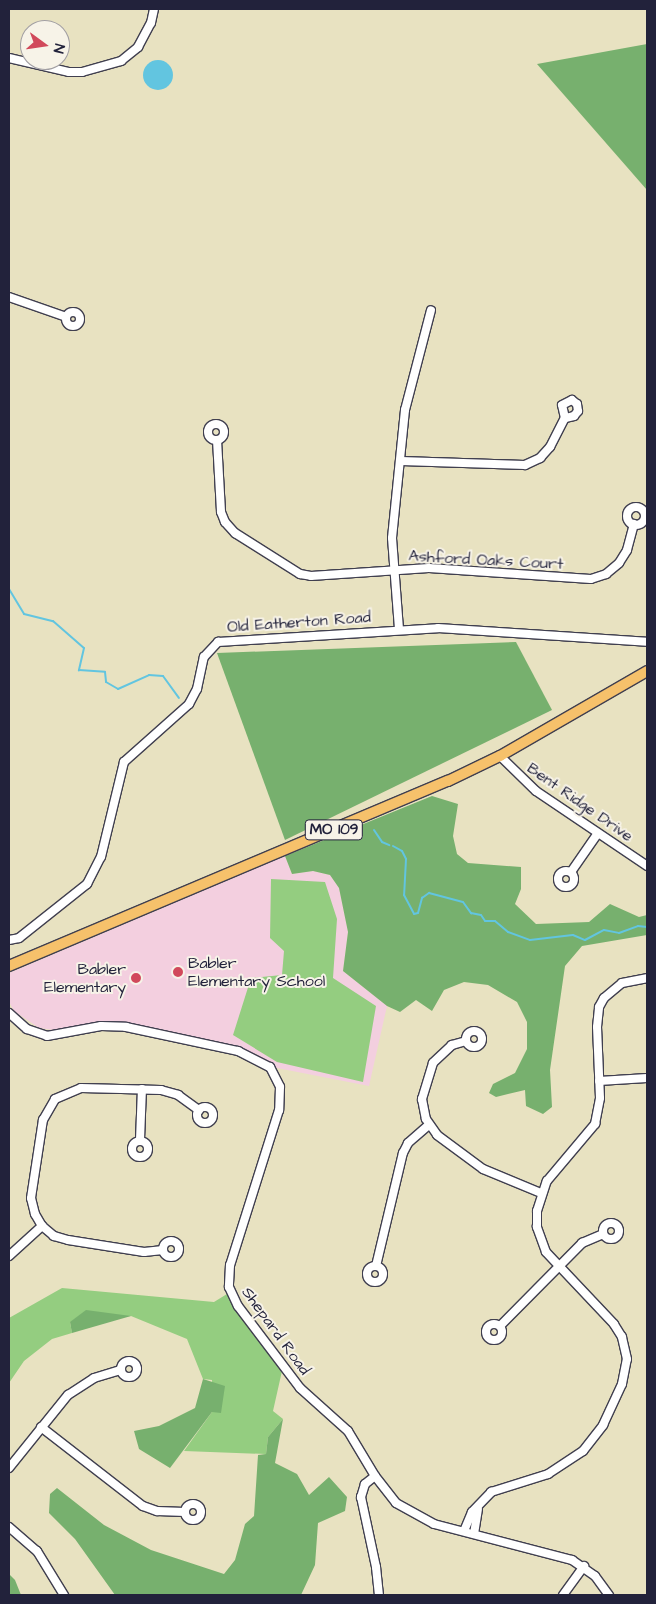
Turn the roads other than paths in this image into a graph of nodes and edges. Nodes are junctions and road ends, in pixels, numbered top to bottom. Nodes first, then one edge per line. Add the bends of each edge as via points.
1 (154, 9) edge
2 (9, 58) edge
3 (9, 298) edge
4 (431, 310) dead end
5 (66, 317) dead end
6 (565, 418) dead end
7 (217, 440) dead end
8 (400, 461) junction
9 (634, 524) dead end
10 (394, 570) junction
11 (399, 629) junction
12 (647, 642) edge
13 (647, 671) edge
14 (500, 756) junction
15 (598, 833) junction
16 (647, 866) edge
17 (571, 872) dead end
18 (9, 940) edge
19 (9, 966) edge
20 (647, 978) edge
21 (9, 1013) edge
22 (466, 1041) dead end
23 (647, 1078) edge
24 (599, 1080) junction
25 (142, 1089) junction
26 (199, 1110) dead end
27 (429, 1124) junction
28 (140, 1140) dead end
29 (541, 1193) junction
30 (42, 1226) junction
31 (603, 1234) dead end
32 (163, 1250) dead end
33 (9, 1256) edge
34 (376, 1266) dead end
35 (558, 1267) junction
36 (500, 1326) dead end
37 (121, 1370) dead end
38 (41, 1427) junction
39 (9, 1468) edge
40 (375, 1476) junction
41 (478, 1509) junction
42 (185, 1512) dead end
43 (9, 1527) edge
44 (464, 1531) junction
45 (474, 1534) junction
46 (584, 1566) junction
47 (64, 1595) edge
48 (380, 1595) edge
49 (563, 1595) edge
50 (609, 1595) edge

1 - 2 street via 151,23 138,47 115,63 69,72
3 - 5 street
4 - 8 street via 405,410
6 - 8 street via 546,453 525,465
7 - 10 street, Ashford Oaks Court via 221,512 235,533 300,574
8 - 10 street via 392,538
9 - 10 street, Ashford Oaks Court via 619,563 606,574 591,579 429,568
10 - 11 street
11 - 12 street, Old Eatherton Road via 438,628
11 - 18 street, Old Eatherton Road via 223,640 212,646 204,657 197,690 189,704 124,762 101,857 87,884 26,933
13 - 14 main road, MO 109
14 - 15 street, Bent Ridge Drive via 524,781
14 - 19 main road, MO 109 via 416,795
15 - 16 street, Bent Ridge Drive
15 - 17 street
20 - 24 street via 622,983 612,989 599,1007
21 - 40 street, Shepard Road via 27,1029 47,1036 101,1026 126,1027 238,1051 270,1067 280,1087 279,1110 230,1265 229,1287 238,1306 300,1388 348,1431
22 - 27 street via 445,1050 431,1068 422,1099
23 - 24 street
24 - 29 street via 600,1107 595,1124 547,1181
25 - 26 street via 171,1092
25 - 28 street
25 - 30 street via 75,1088 50,1104 43,1120 31,1198
27 - 29 street via 437,1135 483,1169
27 - 34 street via 408,1143 403,1153
29 - 35 street via 537,1227 546,1252
30 - 32 street via 54,1236 68,1240 144,1252
30 - 33 street
31 - 35 street via 590,1237
35 - 36 street
35 - 41 street via 618,1330 627,1359 622,1384 603,1425 583,1451 548,1474 491,1492
37 - 38 street via 94,1378 77,1388
38 - 39 street
38 - 42 street via 143,1506 163,1512
40 - 44 street, Shepard Road via 391,1498 405,1510 434,1524
40 - 48 street via 365,1484 360,1498
41 - 44 street via 472,1512
41 - 45 street
43 - 47 street via 37,1551
44 - 45 street, Shepard Road
45 - 46 street, Shepard Road via 560,1555
46 - 49 street
46 - 50 street, Shepard Road

